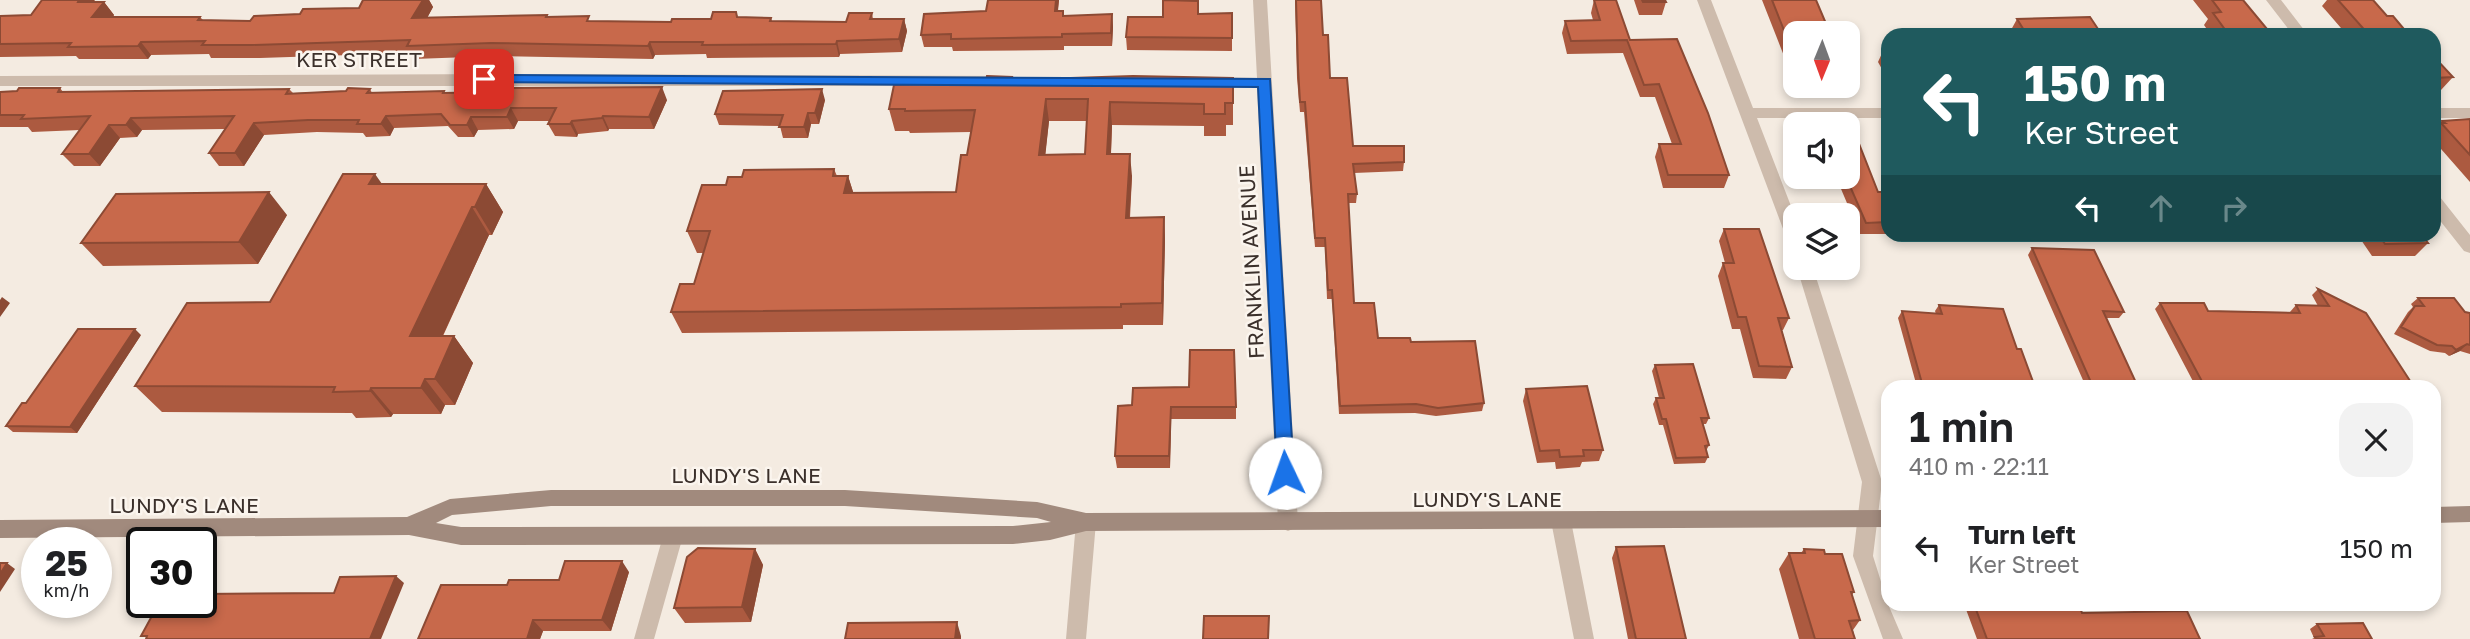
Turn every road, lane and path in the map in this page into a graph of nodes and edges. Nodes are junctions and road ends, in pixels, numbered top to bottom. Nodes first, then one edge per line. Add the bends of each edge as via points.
1 (1260, 0) edge
2 (1704, 0) edge
3 (2273, 0) edge
4 (2295, 28) edge
5 (0, 81) edge
6 (1028, 81) edge
7 (1195, 82) edge
8 (1265, 83) junction
9 (1746, 113) junction
10 (1881, 113) edge
11 (2441, 113) edge
12 (2470, 113) edge
13 (1783, 208) edge
14 (2441, 210) edge
15 (2470, 247) edge
16 (1809, 280) edge
17 (2441, 514) edge
18 (2470, 514) edge
19 (1878, 520) edge
20 (1561, 521) junction
21 (1086, 522) junction
22 (1288, 522) junction
23 (410, 526) junction
24 (0, 529) edge
25 (673, 536) junction
26 (1881, 606) edge
27 (1883, 611) edge
28 (644, 639) edge
29 (1076, 639) edge
30 (1584, 639) edge
31 (1893, 639) edge

1 - 8 street, FRANKLIN AVENUE
2 - 9 street
3 - 4 street
5 - 6 street, KER STREET
7 - 8 street
8 - 22 street, FRANKLIN AVENUE
9 - 10 street
9 - 13 street
11 - 12 street
14 - 15 street
16 - 19 street via 1872,482
17 - 18 main road
19 - 20 main road, LUNDY'S LANE
19 - 26 street via 1863,556
20 - 22 main road, LUNDY'S LANE
20 - 30 street
21 - 22 main road, LUNDY'S LANE
21 - 23 main road, LUNDY'S LANE via 1037,510 904,501 551,498 461,505
21 - 25 main road, LUNDY'S LANE via 1013,535
21 - 29 street
23 - 24 main road, LUNDY'S LANE
23 - 25 main road, LUNDY'S LANE via 461,537
25 - 28 street
27 - 31 street

